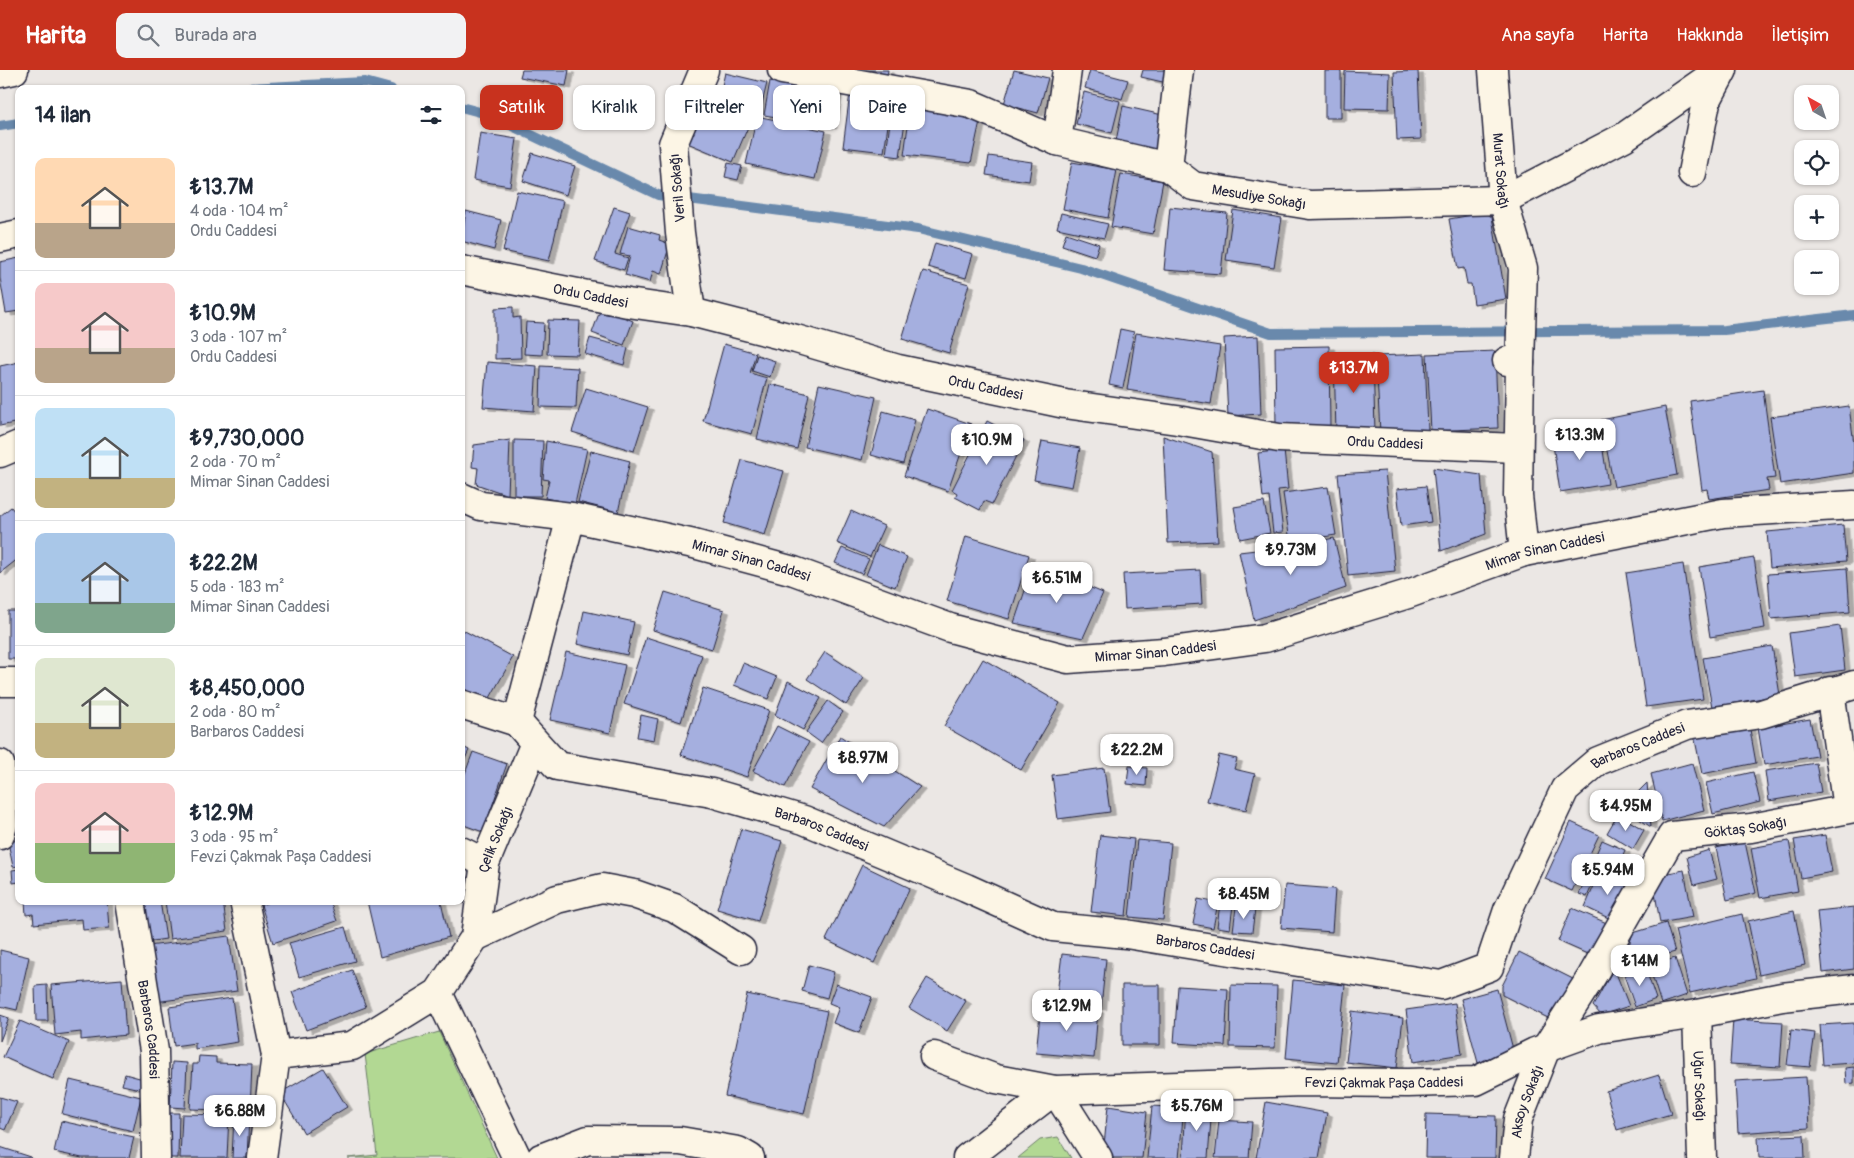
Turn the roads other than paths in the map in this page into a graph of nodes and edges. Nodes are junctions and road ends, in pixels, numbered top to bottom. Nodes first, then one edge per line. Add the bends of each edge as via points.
1 (14, 70) edge
2 (704, 70) edge
3 (782, 70) edge
4 (1067, 70) edge
5 (1179, 70) edge
6 (1493, 70) edge
7 (1722, 70) edge
8 (0, 73) edge
9 (1057, 141) junction
10 (1168, 167) junction
11 (1692, 173) dead end
12 (1503, 200) junction
13 (15, 235) edge
14 (0, 238) edge
15 (465, 271) edge
16 (691, 312) junction
17 (15, 447) edge
18 (1517, 448) junction
19 (0, 453) edge
20 (465, 499) edge
21 (1854, 505) edge
22 (571, 517) junction
23 (1524, 552) junction
24 (0, 682) edge
25 (15, 682) edge
26 (1842, 688) edge
27 (465, 705) edge
28 (517, 722) junction
29 (0, 764) edge
30 (1850, 808) edge
31 (0, 835) edge
32 (473, 857) edge
33 (131, 905) edge
34 (245, 905) edge
35 (475, 937) junction
36 (741, 950) dead end
37 (1854, 989) edge
38 (438, 992) junction
39 (1697, 1014) junction
40 (1546, 1048) junction
41 (276, 1055) junction
42 (934, 1056) dead end
43 (1054, 1090) junction
44 (156, 1158) edge
45 (262, 1158) edge
46 (518, 1158) edge
47 (541, 1158) edge
48 (750, 1158) edge
49 (967, 1158) edge
50 (1098, 1158) edge
51 (1514, 1158) edge
52 (1702, 1158) edge

1 - 8 street
2 - 16 street, Veril Sokağı via 673,144 680,233
3 - 9 street, Mesudiye Sokağı via 971,104
4 - 9 street
5 - 10 street
6 - 12 street, Murat Sokağı
7 - 11 street, Mesudiye Sokağı via 1706,102
7 - 12 street, Mesudiye Sokağı via 1624,137
9 - 10 street, Mesudiye Sokağı
10 - 12 street, Mesudiye Sokağı via 1194,186 1310,205
12 - 18 street, Murat Sokağı via 1522,268 1514,362
13 - 14 street
15 - 16 street, Ordu Caddesi
16 - 18 street, Ordu Caddesi via 898,369 1065,404 1279,438
17 - 19 street
18 - 23 street
20 - 22 street, Mimar Sinan Caddesi via 481,506
21 - 23 street, Mimar Sinan Caddesi via 1723,513
22 - 23 street, Mimar Sinan Caddesi via 694,544 794,571 950,628 1068,659 1164,652 1265,638 1408,594
22 - 28 street
24 - 25 street
26 - 28 street, Barbaros Caddesi via 1761,714 1687,726 1598,761 1564,789 1508,910 1489,967 1441,985 1126,934 1053,927 804,820 712,793 557,766
26 - 30 street
27 - 28 street, Barbaros Caddesi
28 - 32 street, Çelik Sokağı via 535,743
29 - 31 street via 3,825
30 - 40 street, Göktaş Sokağı via 1751,828 1672,836 1592,976
32 - 35 street, Çelik Sokağı
33 - 44 street, Barbaros Caddesi via 154,1051
34 - 41 street
35 - 36 street via 557,899 602,888 634,894 674,908
35 - 38 street, Çelik Sokağı
37 - 39 street, Fevzi Çakmak Paşa Caddesi via 1782,997
38 - 41 street, Çelik Sokağı via 352,1046
38 - 46 street
39 - 40 street, Fevzi Çakmak Paşa Caddesi via 1599,1029
39 - 52 street, Uğur Sokağı
40 - 43 street, Fevzi Çakmak Paşa Caddesi via 1476,1081 1408,1084 1303,1082
40 - 51 street, Aksoy Sokağı via 1518,1119
41 - 45 street
42 - 43 street, Fevzi Çakmak Paşa Caddesi via 996,1079
43 - 49 street
43 - 50 street
47 - 48 street via 588,1140 680,1141 738,1151

